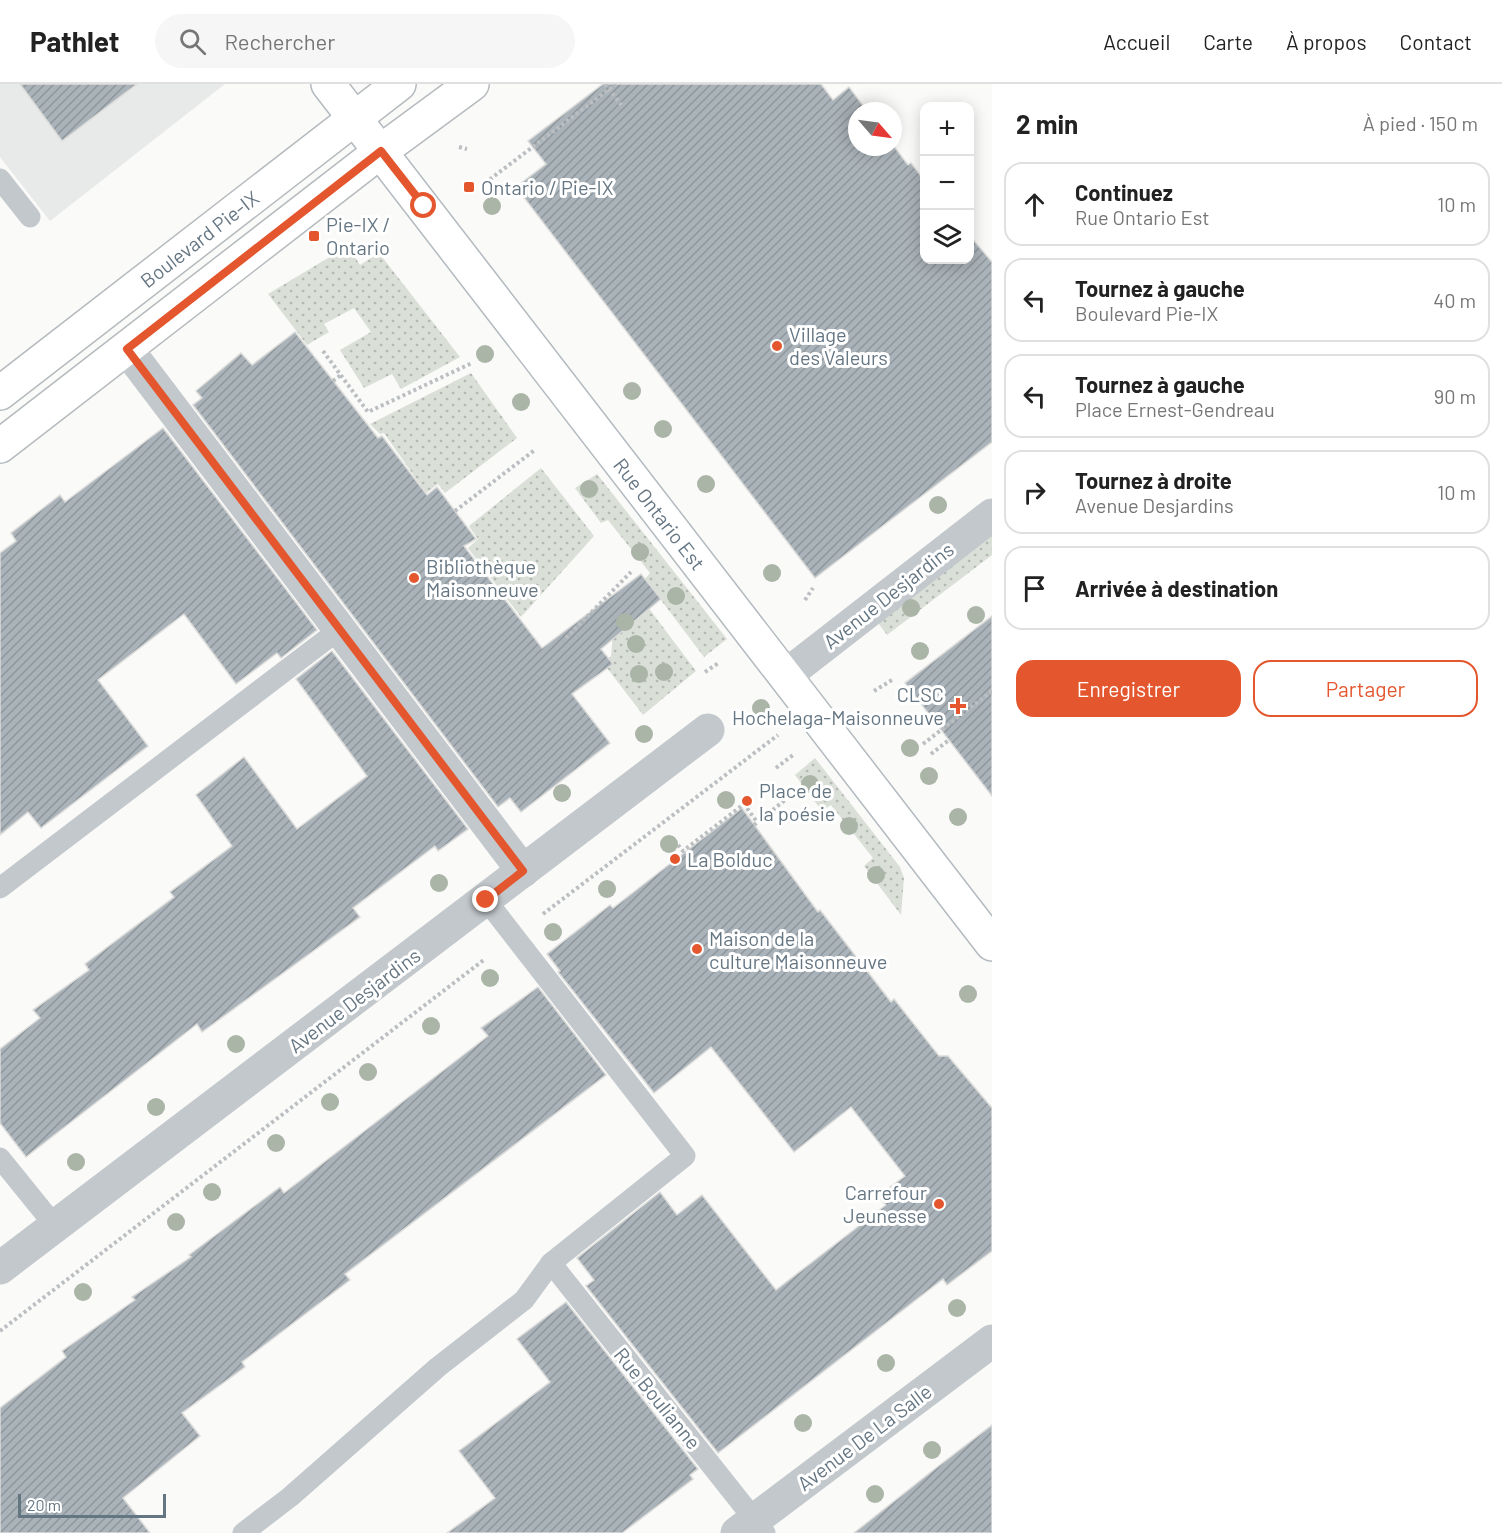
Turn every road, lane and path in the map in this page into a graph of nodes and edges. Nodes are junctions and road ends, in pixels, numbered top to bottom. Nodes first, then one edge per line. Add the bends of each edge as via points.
1 (328, 84) edge
2 (399, 84) edge
3 (472, 84) edge
4 (605, 84) edge
5 (616, 84) edge
6 (609, 89) junction
7 (622, 106) dead end
8 (354, 118) junction
9 (381, 151) junction
10 (0, 178) edge
11 (485, 183) dead end
12 (30, 217) dead end
13 (127, 349) junction
14 (323, 351) dead end
15 (472, 363) dead end
16 (341, 375) junction
17 (333, 381) dead end
18 (0, 393) edge
19 (0, 446) edge
20 (536, 449) dead end
21 (455, 512) dead end
22 (992, 515) edge
23 (631, 572) dead end
24 (813, 588) dead end
25 (806, 600) dead end
26 (340, 629) junction
27 (566, 638) dead end
28 (785, 676) junction
29 (892, 680) dead end
30 (874, 691) dead end
31 (992, 691) edge
32 (708, 730) dead end
33 (949, 740) dead end
34 (923, 744) dead end
35 (931, 754) dead end
36 (795, 792) dead end
37 (678, 845) dead end
38 (523, 871) junction
39 (0, 888) edge
40 (486, 900) junction
41 (992, 944) edge
42 (0, 1158) edge
43 (55, 1226) junction
44 (551, 1263) junction
45 (0, 1268) edge
46 (992, 1341) edge
47 (752, 1528) edge
48 (243, 1533) edge

1 - 8 main road, Rue Ontario Est
2 - 8 main road, Boulevard Pie-IX
3 - 9 main road, Boulevard Pie-IX
4 - 6 path
5 - 6 path
6 - 7 path
6 - 11 path
8 - 9 main road, Rue Ontario Est
8 - 18 main road, Boulevard Pie-IX
9 - 13 main road, Boulevard Pie-IX
9 - 28 main road, Rue Ontario Est
10 - 12 lane
13 - 19 main road, Boulevard Pie-IX
13 - 26 street
14 - 16 path
15 - 16 path via 368,412
16 - 17 path
20 - 21 path
22 - 28 street, Avenue Desjardins
23 - 27 path
24 - 25 path
26 - 38 street
26 - 39 lane
28 - 41 main road, Rue Ontario Est
29 - 30 path
31 - 34 path
32 - 38 street, Avenue Desjardins
33 - 35 path
36 - 37 path via 756,824 744,804 682,851
38 - 40 street, Avenue Desjardins
40 - 43 street, Avenue Desjardins
40 - 44 lane via 685,1156
42 - 43 lane
43 - 45 street, Avenue Desjardins
44 - 47 lane, Rue Boulianne
44 - 48 lane via 524,1300 438,1366 290,1497
46 - 47 street, Avenue De La Salle

